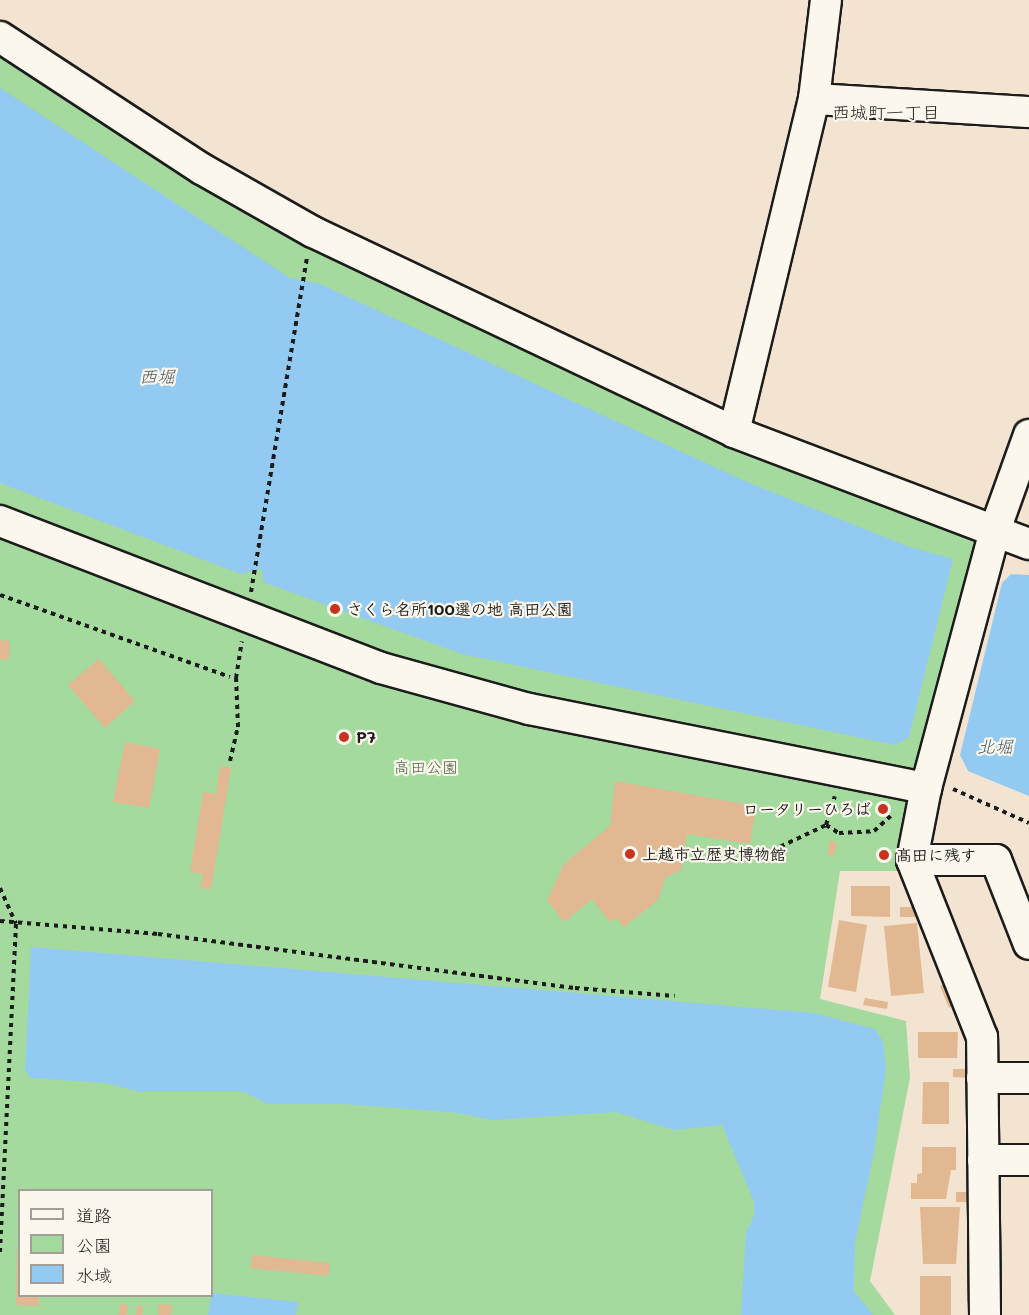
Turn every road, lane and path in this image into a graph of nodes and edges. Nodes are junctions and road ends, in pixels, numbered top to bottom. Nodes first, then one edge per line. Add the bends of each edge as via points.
1 (826, 0) edge
2 (0, 37) edge
3 (814, 99) junction
4 (1029, 112) edge
5 (304, 270) dead end
6 (734, 432) junction
7 (1029, 435) edge
8 (0, 521) edge
9 (995, 530) junction
10 (1029, 544) edge
11 (0, 595) edge
12 (246, 615) junction
13 (230, 677) dead end
14 (230, 761) dead end
15 (927, 783) junction
16 (835, 792) dead end
17 (900, 806) dead end
18 (1029, 823) edge
19 (826, 825) junction
20 (756, 858) dead end
21 (912, 860) junction
22 (0, 888) edge
23 (0, 921) edge
24 (16, 924) junction
25 (1029, 944) edge
26 (675, 996) dead end
27 (982, 1078) junction
28 (1029, 1078) edge
29 (983, 1160) junction
30 (1029, 1160) edge
31 (0, 1254) edge
32 (985, 1315) edge

1 - 3 street
2 - 6 street via 202,169 313,232
3 - 4 street
3 - 6 street
5 - 12 path
6 - 9 street
7 - 9 street
8 - 12 street
9 - 10 street
9 - 15 street
11 - 13 path
12 - 14 path via 236,678 237,727
12 - 15 street via 381,668 529,709
15 - 18 path
15 - 21 street
16 - 19 path
17 - 19 path via 874,831 839,833
19 - 20 path
21 - 25 street via 996,860
21 - 27 street via 980,1029
22 - 24 path
23 - 24 path
24 - 26 path via 158,934 575,988
24 - 31 path
27 - 28 street
27 - 29 street
29 - 30 street
29 - 32 street

